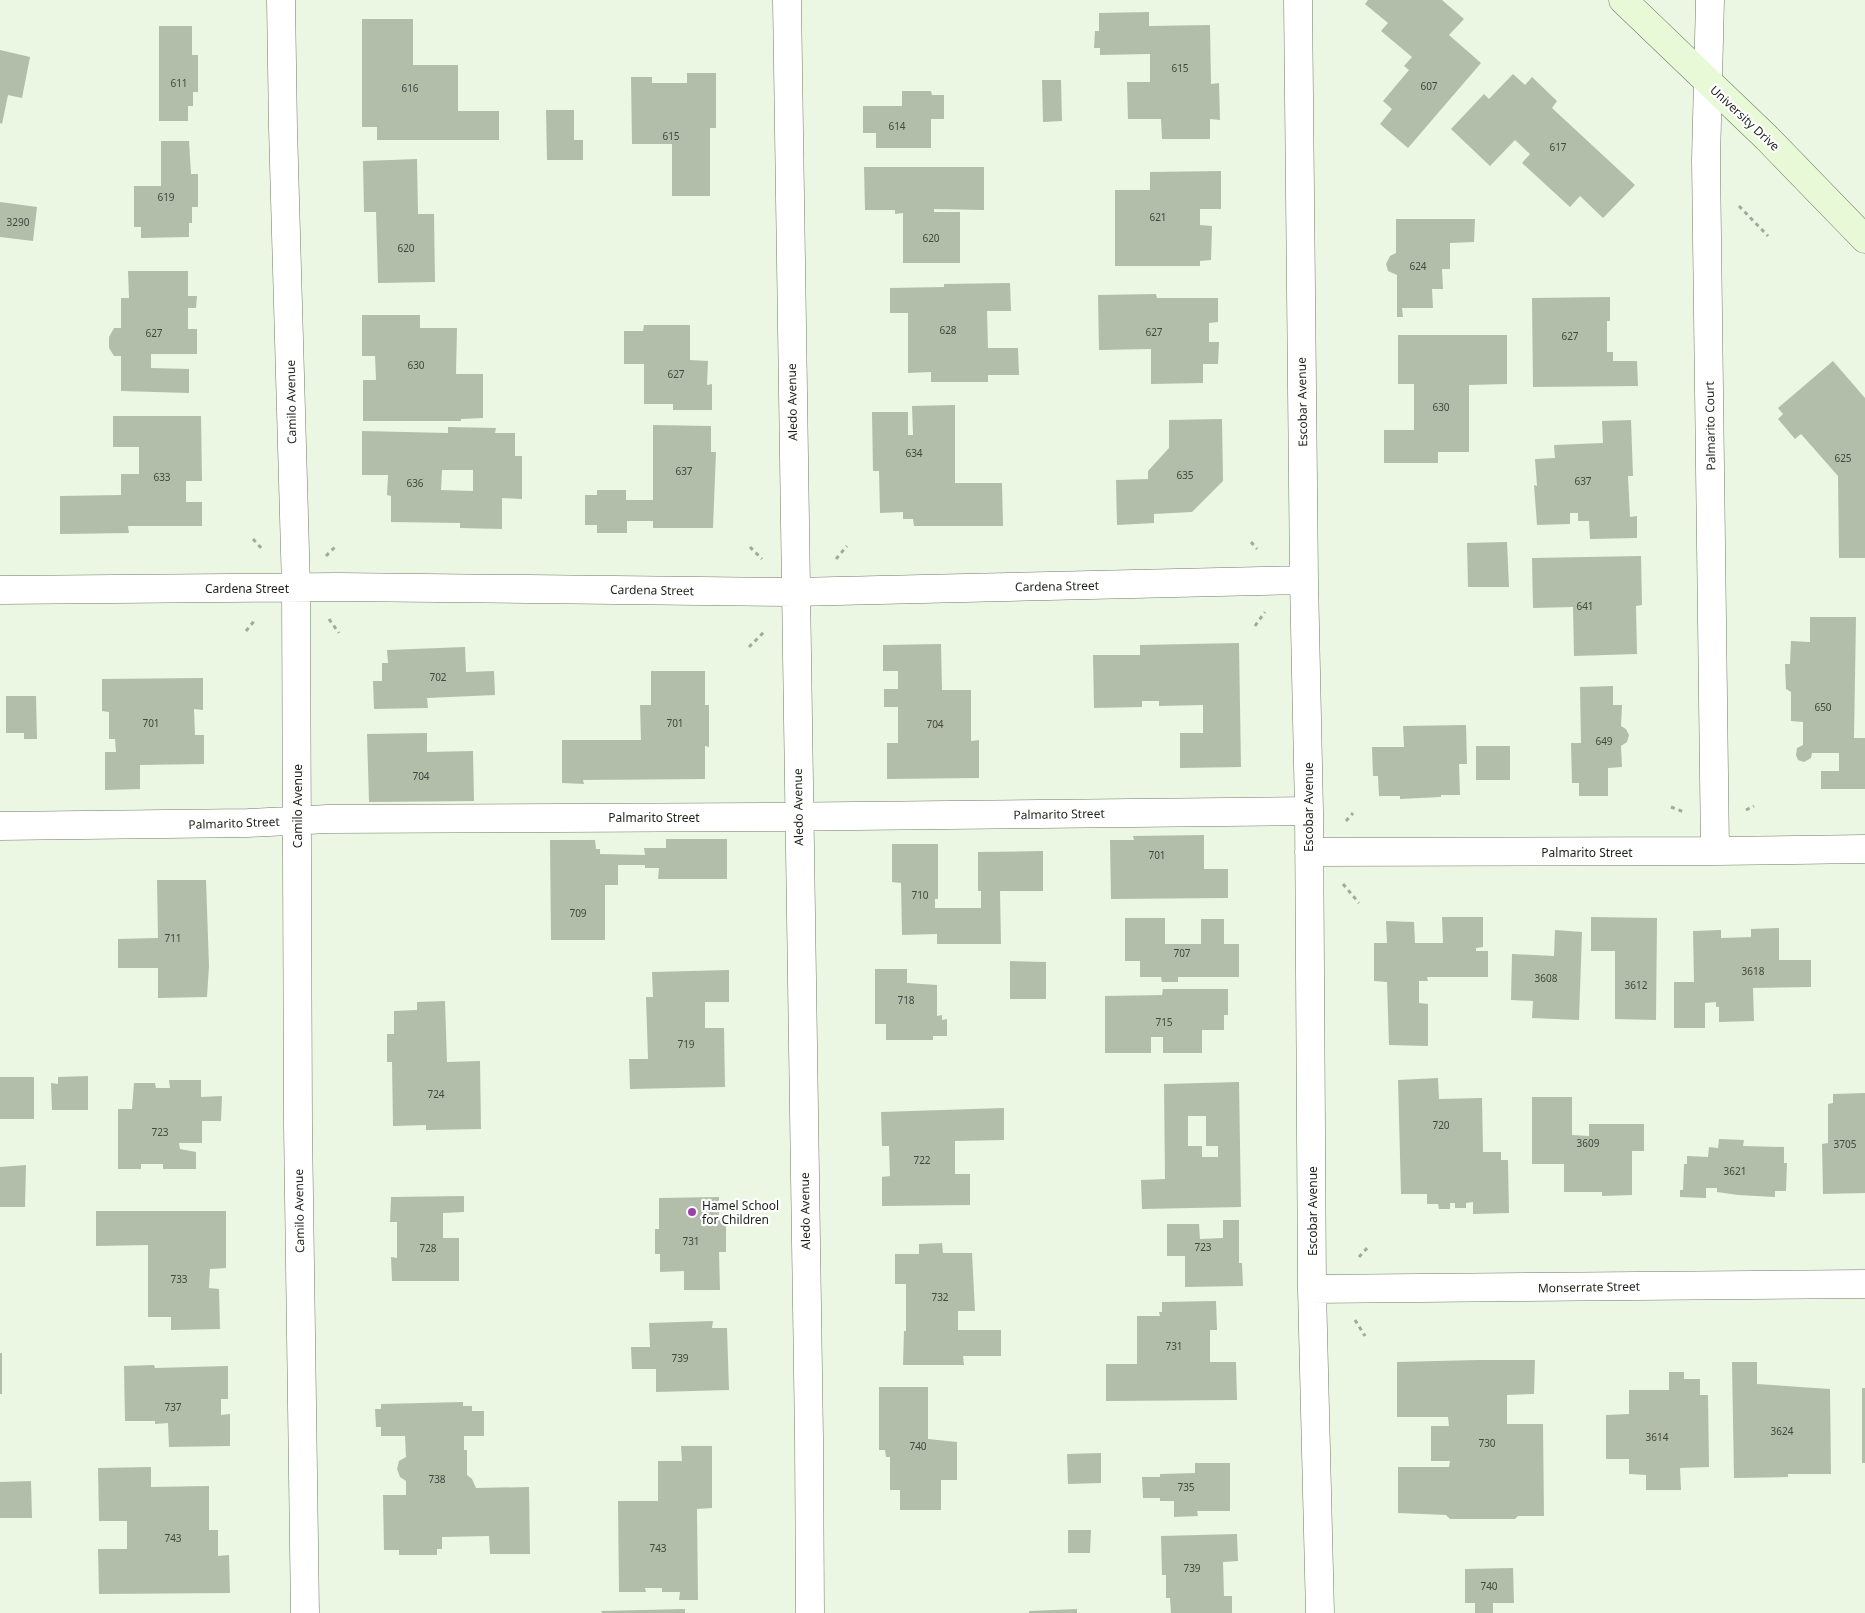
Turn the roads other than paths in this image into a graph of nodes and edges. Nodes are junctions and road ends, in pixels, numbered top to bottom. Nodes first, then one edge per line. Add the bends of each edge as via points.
1 (281, 0) edge
2 (787, 0) edge
3 (1298, 0) edge
4 (1623, 0) edge
5 (1710, 0) edge
6 (1708, 83) junction
7 (1865, 239) edge
8 (1304, 580) junction
9 (296, 587) junction
10 (0, 590) edge
11 (795, 592) junction
12 (1309, 810) junction
13 (798, 816) junction
14 (297, 820) junction
15 (0, 826) edge
16 (1865, 849) edge
17 (1308, 852) junction
18 (1715, 852) junction
19 (1865, 1284) edge
20 (1312, 1289) junction
21 (305, 1613) edge
22 (810, 1613) edge
23 (1320, 1613) edge

1 - 9 street, Camilo Avenue
2 - 11 street, Aledo Avenue
3 - 8 street, Escobar Avenue
4 - 6 street, University Drive
5 - 6 street, Palmarito Court
6 - 7 street, University Drive via 1767,138
6 - 18 street, Palmarito Court via 1706,160
8 - 11 street, Cardena Street
8 - 12 street, Escobar Avenue
9 - 10 street, Cardena Street
9 - 11 street, Cardena Street
9 - 14 street, Camilo Avenue
11 - 13 street, Aledo Avenue
12 - 13 street, Palmarito Street
12 - 17 street, Escobar Avenue
13 - 14 street, Palmarito Street
13 - 22 street, Aledo Avenue
14 - 15 street, Palmarito Street via 248,824
14 - 21 street, Camilo Avenue
16 - 18 street, Palmarito Street
17 - 18 street, Palmarito Street
17 - 20 street, Escobar Avenue
19 - 20 street, Monserrate Street
20 - 23 street, Escobar Avenue

